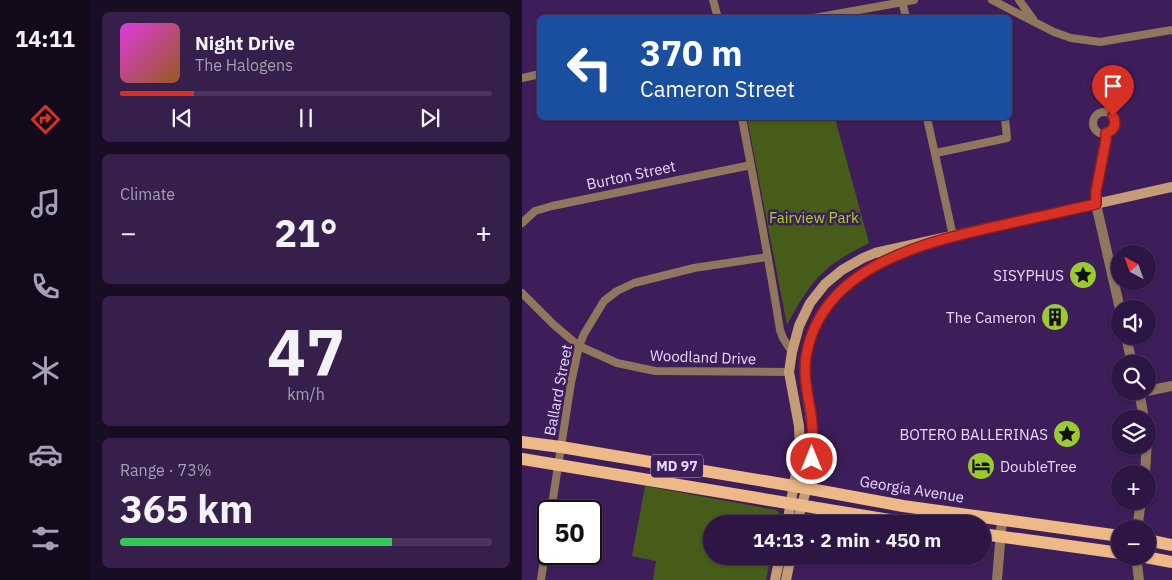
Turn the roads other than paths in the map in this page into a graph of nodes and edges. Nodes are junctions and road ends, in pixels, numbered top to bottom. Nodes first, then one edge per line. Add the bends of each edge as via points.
1 (713, 0) edge
2 (914, 0) edge
3 (992, 0) edge
4 (1019, 0) edge
5 (903, 1) edge
6 (717, 15) edge
7 (830, 15) edge
8 (905, 15) edge
9 (1034, 21) junction
10 (1172, 30) edge
11 (537, 75) edge
12 (522, 78) edge
13 (742, 120) edge
14 (928, 120) edge
15 (1005, 120) edge
16 (1106, 133) dead end
17 (936, 153) junction
18 (751, 165) junction
19 (1172, 187) edge
20 (1096, 204) junction
21 (522, 223) edge
22 (953, 236) junction
23 (767, 257) junction
24 (522, 292) edge
25 (1118, 300) edge
26 (579, 346) junction
27 (792, 352) junction
28 (789, 372) junction
29 (1172, 386) edge
30 (1156, 389) edge
31 (522, 442) edge
32 (561, 447) junction
33 (522, 459) edge
34 (559, 465) junction
35 (800, 487) junction
36 (553, 500) edge
37 (796, 504) junction
38 (791, 515) edge
39 (797, 515) edge
40 (861, 515) edge
41 (1002, 519) junction
42 (991, 535) edge
43 (1111, 535) edge
44 (1001, 536) junction
45 (1156, 542) edge
46 (1172, 545) edge
47 (1111, 553) edge
48 (1156, 559) edge
49 (1172, 562) edge
50 (542, 565) edge
51 (778, 565) edge
52 (789, 565) edge
53 (1137, 565) edge
54 (540, 580) edge
55 (775, 580) edge
56 (786, 580) edge
57 (997, 580) edge
58 (1139, 580) edge

1 - 6 street
2 - 5 street
3 - 9 street
4 - 9 street
5 - 7 street
5 - 8 street
9 - 10 street via 1071,38 1100,42
11 - 12 street
13 - 18 street
14 - 17 street
15 - 17 street via 1007,138
16 - 20 street
17 - 22 street
18 - 21 street, Burton Street via 552,206 535,211
18 - 23 street
19 - 20 main road
20 - 22 main road
20 - 25 street
22 - 27 main road via 875,253 842,270 810,303
22 - 35 main road via 898,255 871,269 841,290 824,310 810,340 806,358 812,473
23 - 26 street, Ballard Street via 694,268 634,283 617,291 604,300
23 - 27 street via 780,330
24 - 26 street, Woodland Drive
26 - 28 street, Woodland Drive via 617,363 655,371
26 - 32 street, Ballard Street
27 - 28 main road
28 - 35 main road via 800,434
29 - 30 street
31 - 32 main road, Georgia Avenue / MD 97
32 - 34 street, Ballard Street
32 - 35 main road, Georgia Avenue / MD 97
33 - 34 main road, MD 97
34 - 36 street, Ballard Street
34 - 37 main road, MD 97
35 - 37 main road
35 - 41 main road, Georgia Avenue / MD 97 via 903,506
37 - 38 main road
37 - 39 main road
37 - 40 main road, MD 97
41 - 43 main road, Georgia Avenue / MD 97
41 - 44 street
42 - 44 main road
44 - 47 main road
44 - 57 street
45 - 46 main road
48 - 49 main road
50 - 54 street
51 - 55 main road
52 - 56 main road
53 - 58 street

